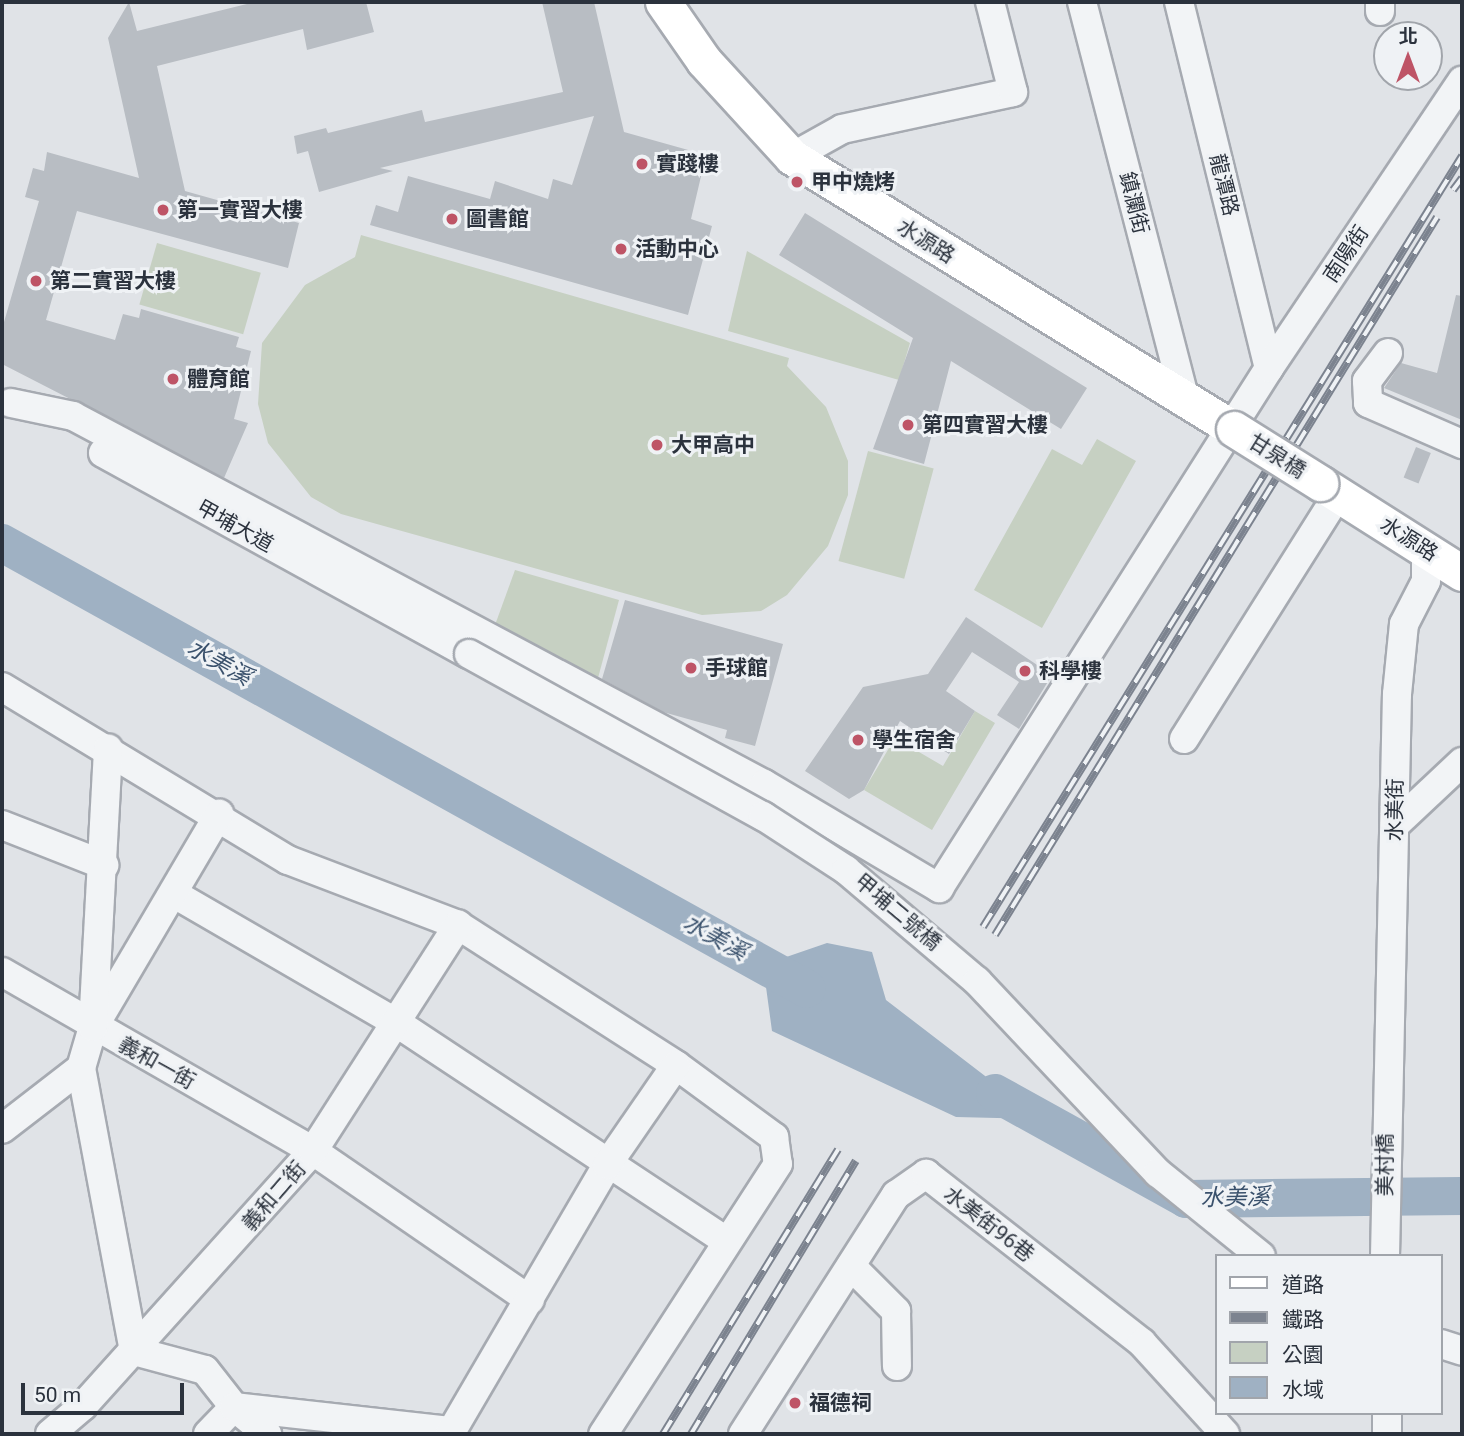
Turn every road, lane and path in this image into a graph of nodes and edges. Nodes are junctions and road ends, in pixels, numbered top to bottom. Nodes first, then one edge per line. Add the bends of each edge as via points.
1 (663, 2) edge
2 (990, 2) edge
3 (1082, 2) edge
4 (1179, 2) edge
5 (1462, 81) edge
6 (792, 157) junction
7 (1388, 353) dead end
8 (1269, 368) junction
9 (6, 401) edge
10 (1186, 404) junction
11 (1234, 429) junction
12 (1462, 444) edge
13 (1329, 489) junction
14 (1426, 550) junction
15 (1462, 573) edge
16 (469, 654) joint
17 (2, 687) edge
18 (1184, 739) dead end
19 (108, 748) junction
20 (1462, 762) edge
21 (219, 814) junction
22 (2, 825) edge
23 (1395, 825) junction
24 (104, 865) junction
25 (176, 895) junction
26 (458, 925) junction
27 (2, 972) edge
28 (400, 1025) junction
29 (93, 1027) junction
30 (676, 1065) junction
31 (81, 1068) junction
32 (1384, 1075) joint
33 (8, 1113) edge
34 (313, 1152) junction
35 (607, 1165) junction
36 (726, 1241) junction
37 (1259, 1254) edge
38 (1385, 1254) edge
39 (851, 1266) junction
40 (530, 1300) junction
41 (1443, 1345) edge
42 (134, 1351) junction
43 (1462, 1351) edge
44 (897, 1366) dead end
45 (234, 1407) junction
46 (1387, 1415) edge
47 (451, 1433) edge
48 (50, 1434) edge
49 (208, 1434) edge
50 (267, 1434) edge
51 (603, 1434) edge
52 (743, 1434) edge
53 (1225, 1434) edge
54 (1387, 1434) edge

1 - 6 main road, 水源路 via 704,61
2 - 6 street via 1013,92 842,129
3 - 10 street, 鎮瀾街
4 - 8 street, 龍潭路
5 - 8 street, 南陽街
6 - 10 main road, 水源路
7 - 12 street via 1367,380 1368,403
8 - 11 street, 南陽街
9 - 11 street, 南陽街 via 73,416 764,784 939,888
9 - 16 street, 甲埔大道
10 - 11 main road, 水源路
11 - 13 main road, 甘泉橋, bridge
13 - 14 main road, 水源路
13 - 18 street
14 - 15 main road, 水源路
14 - 23 street, 水美街 via 1426,581 1404,624
16 - 37 street, 甲埔二號橋, bridge via 763,816 846,870 977,981 1158,1173
17 - 19 street
19 - 21 street
19 - 24 street
20 - 23 street
21 - 25 street
21 - 26 street via 288,860
22 - 24 street
23 - 32 street, 水美街
24 - 29 street
25 - 28 street
25 - 29 street
26 - 28 street, 義和二街
26 - 30 street
27 - 29 street, 義和一街
28 - 34 street, 義和二街
28 - 35 street
29 - 31 street
29 - 34 street, 義和一街
30 - 35 street
30 - 36 street via 774,1137 778,1164
31 - 33 street
31 - 42 street
32 - 38 street, 美村橋
34 - 40 street, 義和一街
34 - 42 street, 義和二街
35 - 36 street
35 - 40 street
36 - 51 street
39 - 44 street via 896,1311
39 - 52 street, 水美街96巷
39 - 53 street, 水美街96巷 via 896,1195 926,1174 1142,1343
40 - 47 street
41 - 43 street
42 - 45 street via 205,1370
42 - 48 street, 義和二街
45 - 47 street
45 - 49 street
45 - 50 street
46 - 54 street

